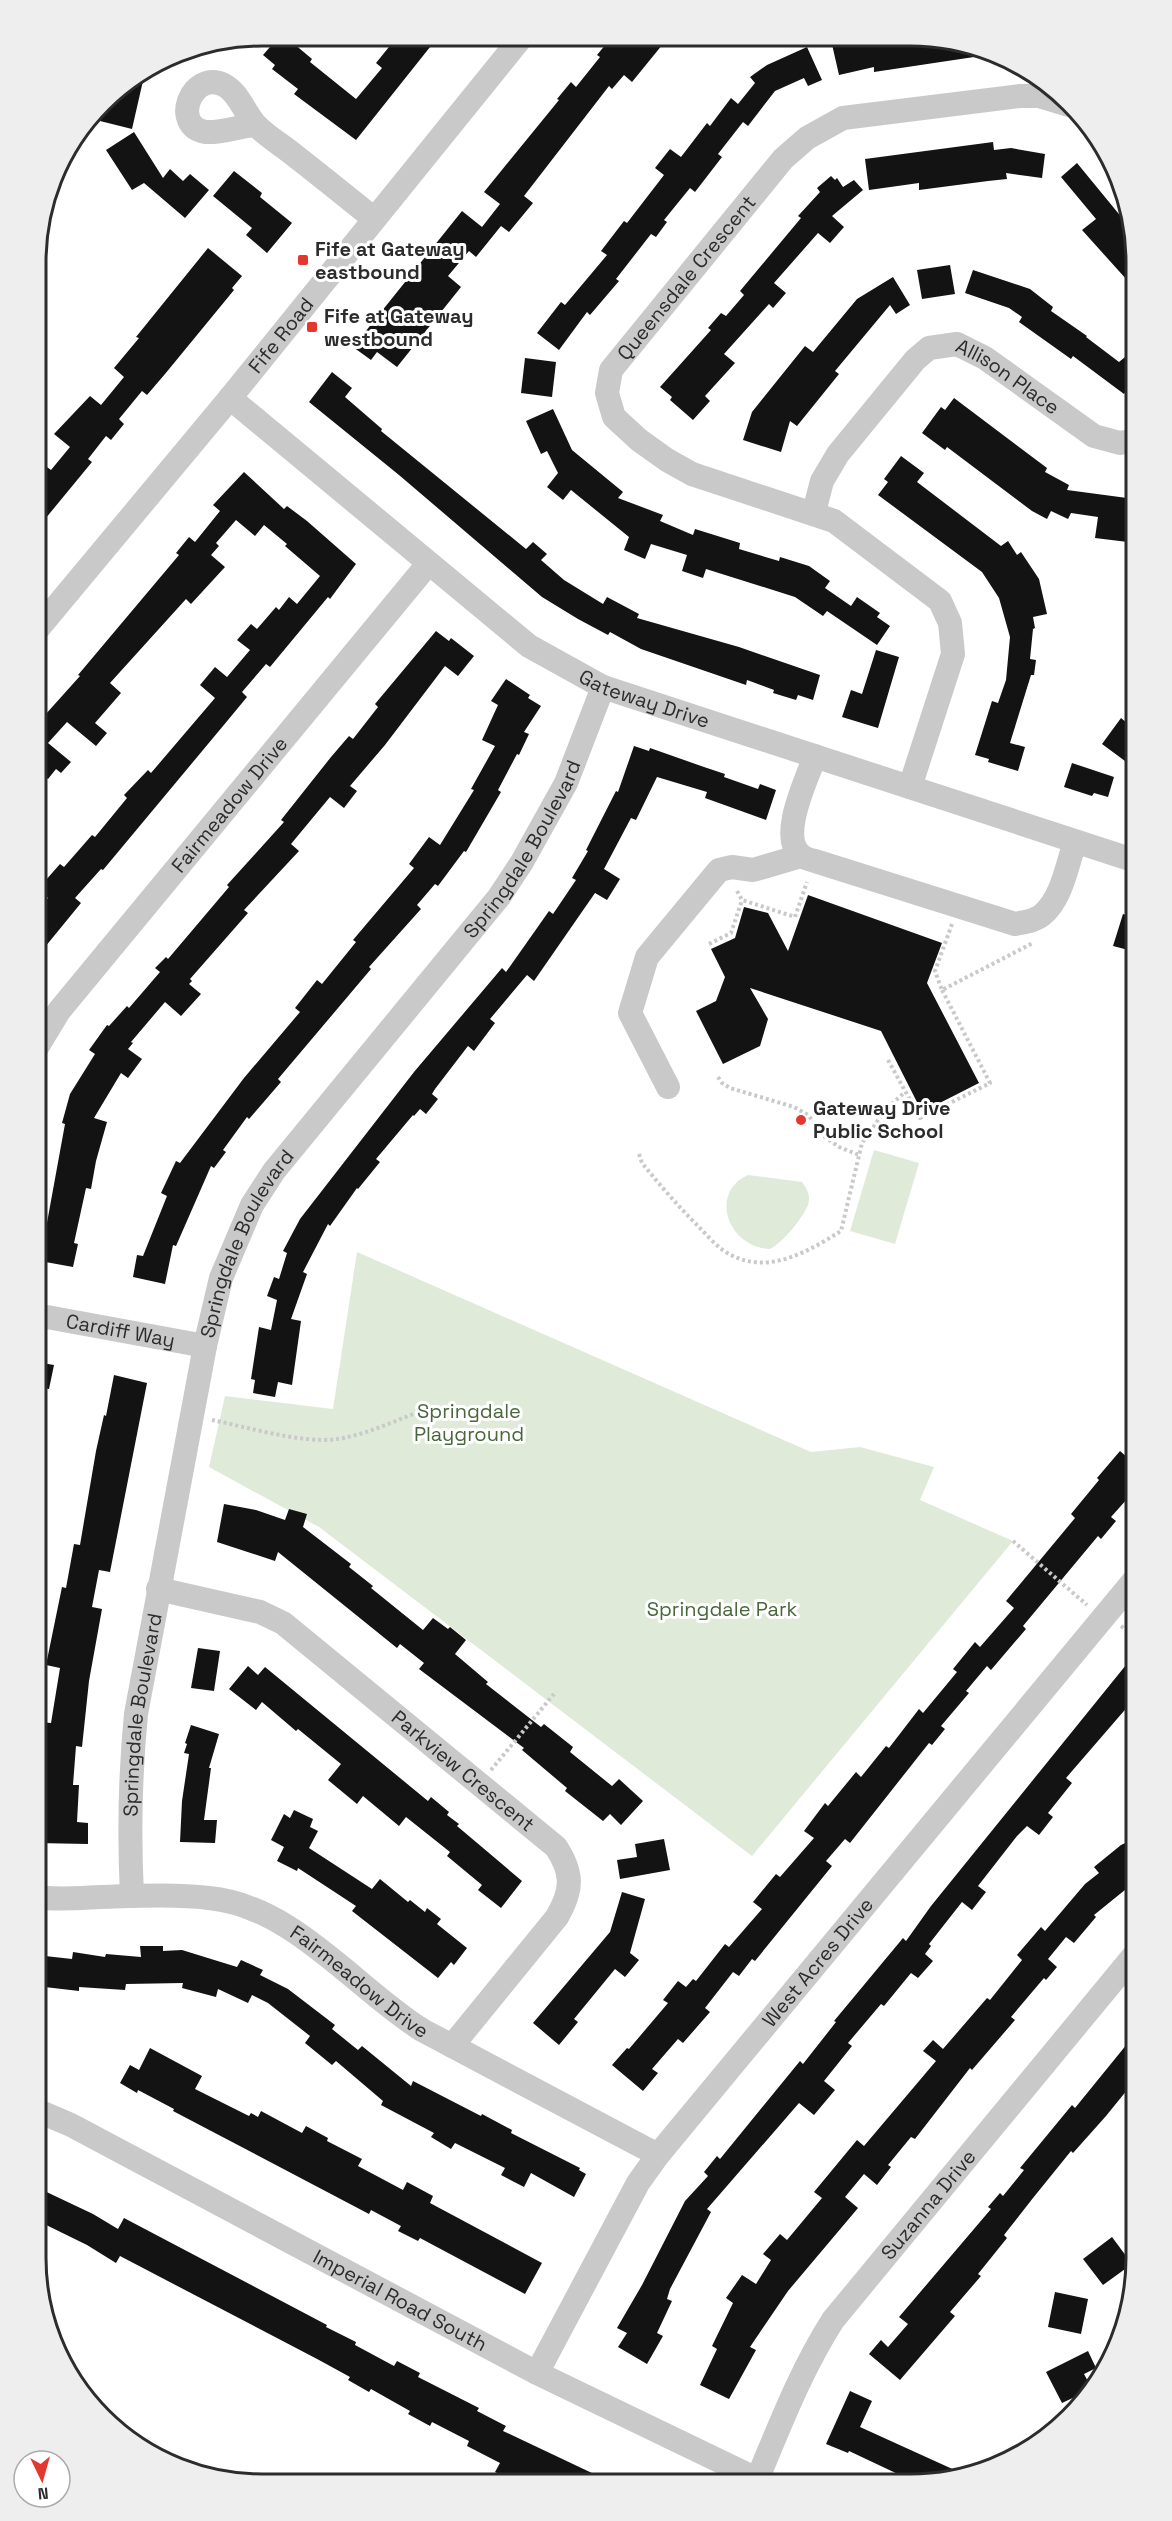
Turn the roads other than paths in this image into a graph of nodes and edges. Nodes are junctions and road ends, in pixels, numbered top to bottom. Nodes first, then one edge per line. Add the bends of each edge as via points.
1 (513, 46) edge
2 (1051, 99) edge
3 (256, 125) dead end
4 (373, 218) junction
5 (230, 398) junction
6 (1126, 442) edge
7 (814, 512) junction
8 (428, 564) junction
9 (46, 619) edge
10 (603, 687) junction
11 (815, 756) junction
12 (910, 787) junction
13 (1075, 842) junction
14 (801, 856) junction
15 (1126, 858) edge
16 (46, 1032) edge
17 (668, 1087) dead end
18 (46, 1317) edge
19 (205, 1346) junction
20 (158, 1589) junction
21 (1126, 1590) edge
22 (132, 1896) junction
23 (46, 1897) edge
24 (1126, 1965) edge
25 (452, 2046) junction
26 (46, 2114) edge
27 (658, 2155) junction
28 (537, 2373) junction
29 (748, 2475) edge
30 (765, 2475) edge

1 - 4 street, Fife Road
2 - 7 street, Queensdale Crescent via 1020,96 843,118 807,138 783,159 611,370 607,393 614,417 667,460 692,474
3 - 4 street
4 - 5 street, Fife Road
5 - 8 street, Gateway Drive
5 - 9 street, Fife Road
6 - 7 street, Allison Place via 1094,436 985,358 957,344 929,348 838,454 822,481
7 - 12 street, Queensdale Crescent via 834,521 940,601 950,623 953,654
8 - 10 street, Gateway Drive via 529,646
8 - 16 street, Fairmeadow Drive via 59,1011
10 - 11 street, Gateway Drive
10 - 19 street, Springdale Boulevard via 566,783 516,871 274,1171 252,1205 220,1278
11 - 12 street, Gateway Drive
11 - 14 street via 790,829
12 - 13 street, Gateway Drive
13 - 14 street via 1050,907 1041,917 1015,924
13 - 15 street, Gateway Drive
14 - 17 street via 753,870 719,870 647,957 630,1013
18 - 19 street, Cardiff Way
19 - 20 street, Springdale Boulevard
20 - 22 street, Springdale Boulevard via 135,1714 130,1768
20 - 25 street, Parkview Crescent via 260,1612 283,1623 556,1847 566,1863 570,1883 566,1900 557,1917
21 - 27 street, West Acres Drive
22 - 23 street, Fairmeadow Drive
22 - 25 street, Fairmeadow Drive via 211,1898 269,1916 306,1940 398,2015
24 - 30 street, Suzanna Drive via 833,2320 797,2385
25 - 27 street, Fairmeadow Drive
26 - 28 street, Imperial Road South
27 - 28 street, West Acres Drive via 638,2183
28 - 29 street, Imperial Road South

